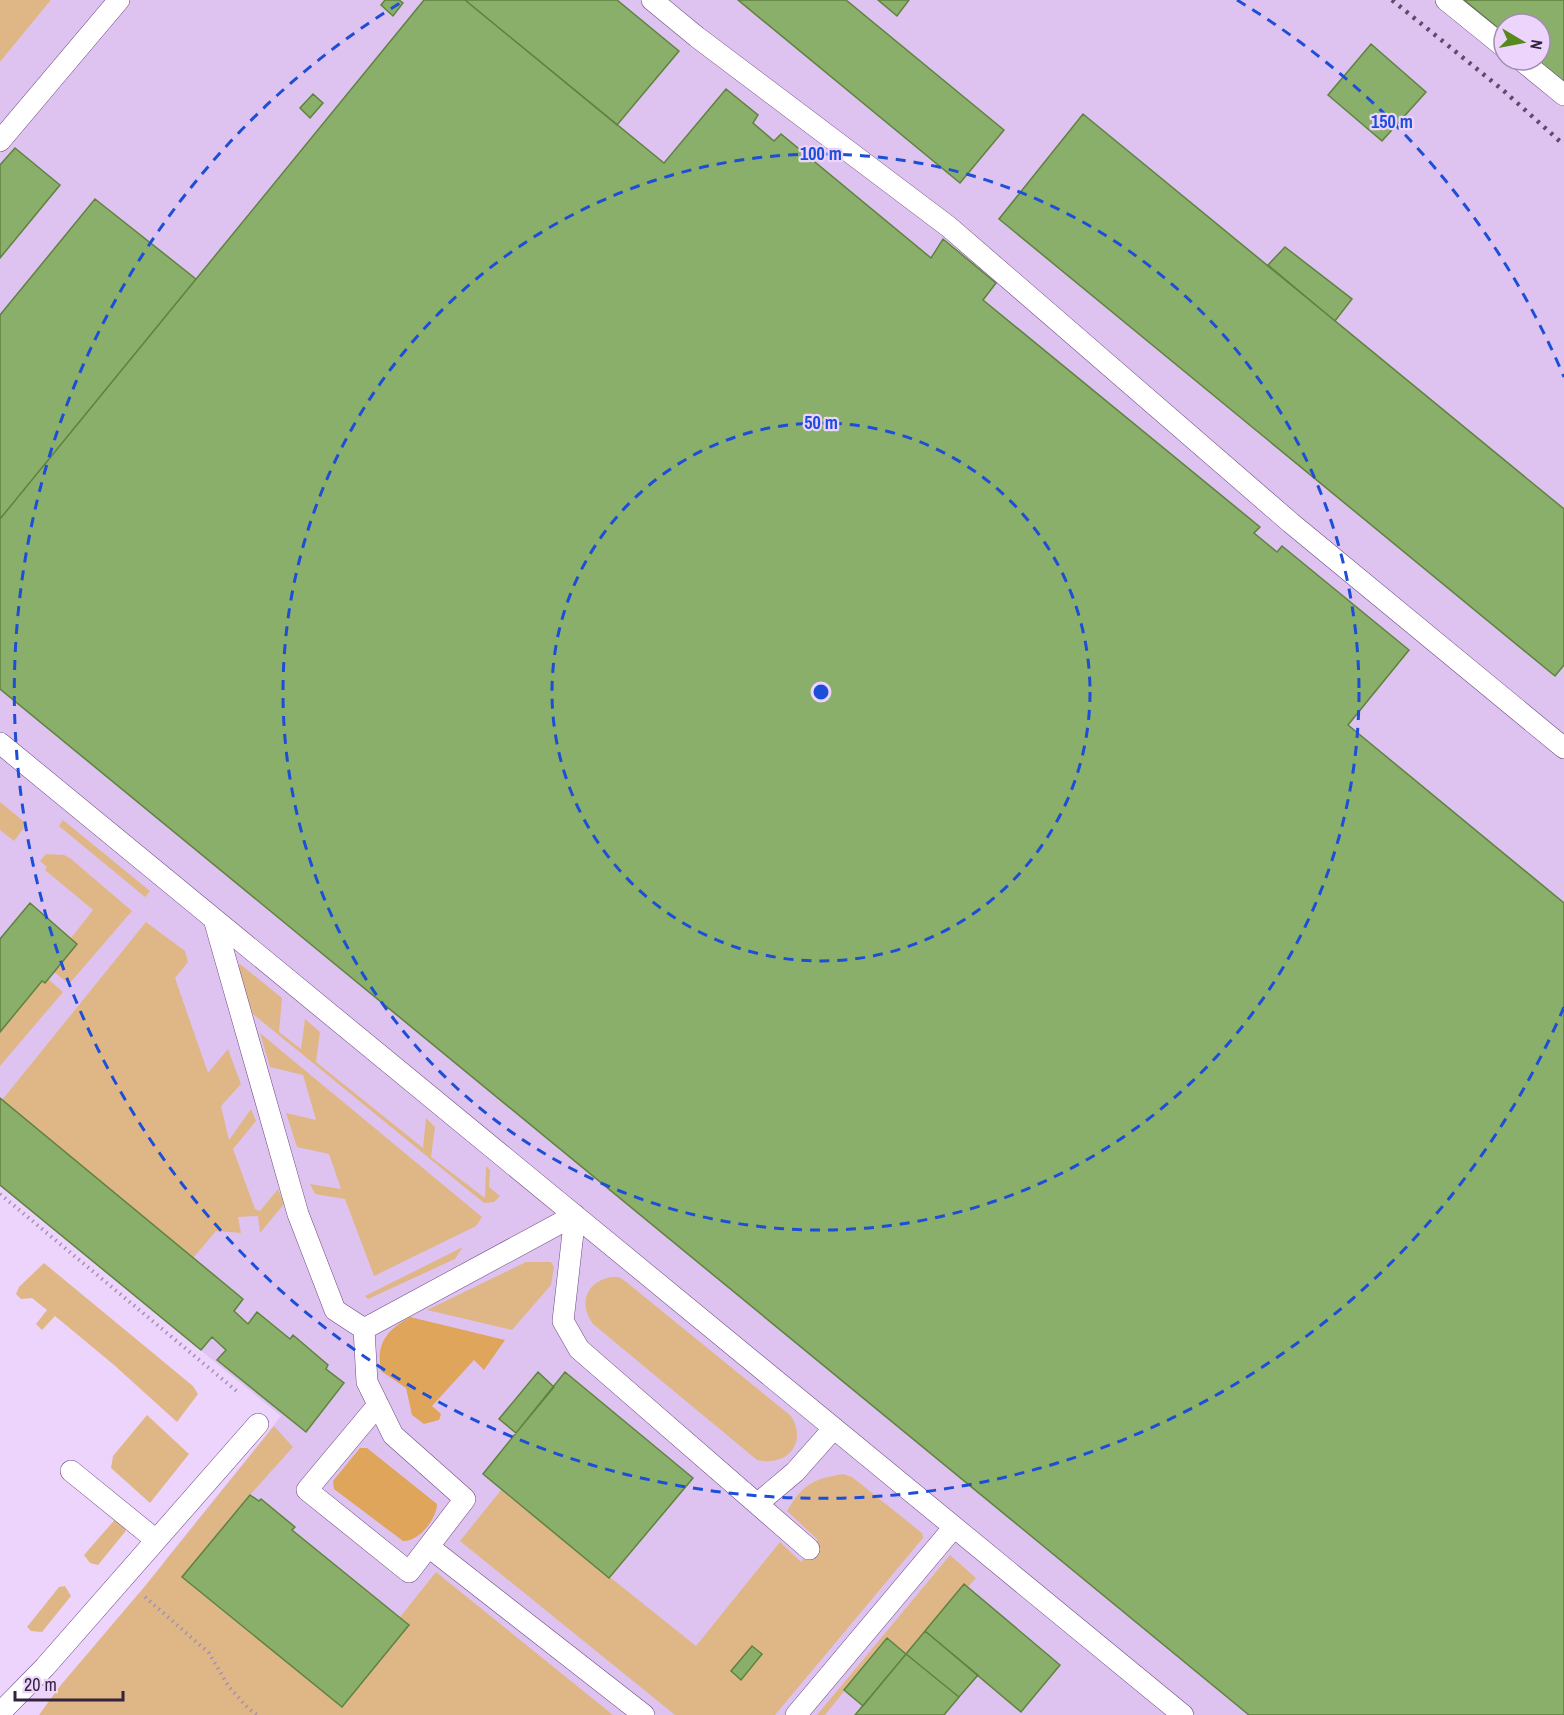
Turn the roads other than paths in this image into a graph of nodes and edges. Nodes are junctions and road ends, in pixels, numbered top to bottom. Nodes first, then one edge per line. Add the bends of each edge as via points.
1 (119, 0) edge
2 (652, 0) edge
3 (1446, 0) edge
4 (1492, 36) edge
5 (1536, 72) edge
6 (1564, 95) edge
7 (0, 141) edge
8 (0, 743) edge
9 (1562, 743) edge
10 (214, 919) junction
11 (575, 1215) junction
12 (364, 1329) junction
13 (378, 1405) junction
14 (258, 1424) dead end
15 (834, 1428) junction
16 (71, 1471) dead end
17 (757, 1504) junction
18 (954, 1527) junction
19 (156, 1540) junction
20 (429, 1547) junction
21 (809, 1549) dead end
22 (0, 1713) edge
23 (644, 1715) edge
24 (796, 1715) edge
25 (1183, 1715) edge

1 - 7 lane
2 - 9 lane via 949,227 1291,523
3 - 4 lane
5 - 6 lane
8 - 10 lane
10 - 11 lane
10 - 12 lane via 298,1214 336,1310
11 - 12 lane
11 - 15 lane
11 - 17 lane via 563,1321 579,1349
12 - 13 lane via 367,1382
13 - 20 lane via 393,1435 465,1499
13 - 20 lane via 307,1490 409,1572
14 - 19 lane
15 - 17 lane via 795,1472
15 - 18 lane
16 - 19 lane
17 - 21 lane
18 - 24 lane
18 - 25 lane
19 - 22 lane
20 - 23 lane

